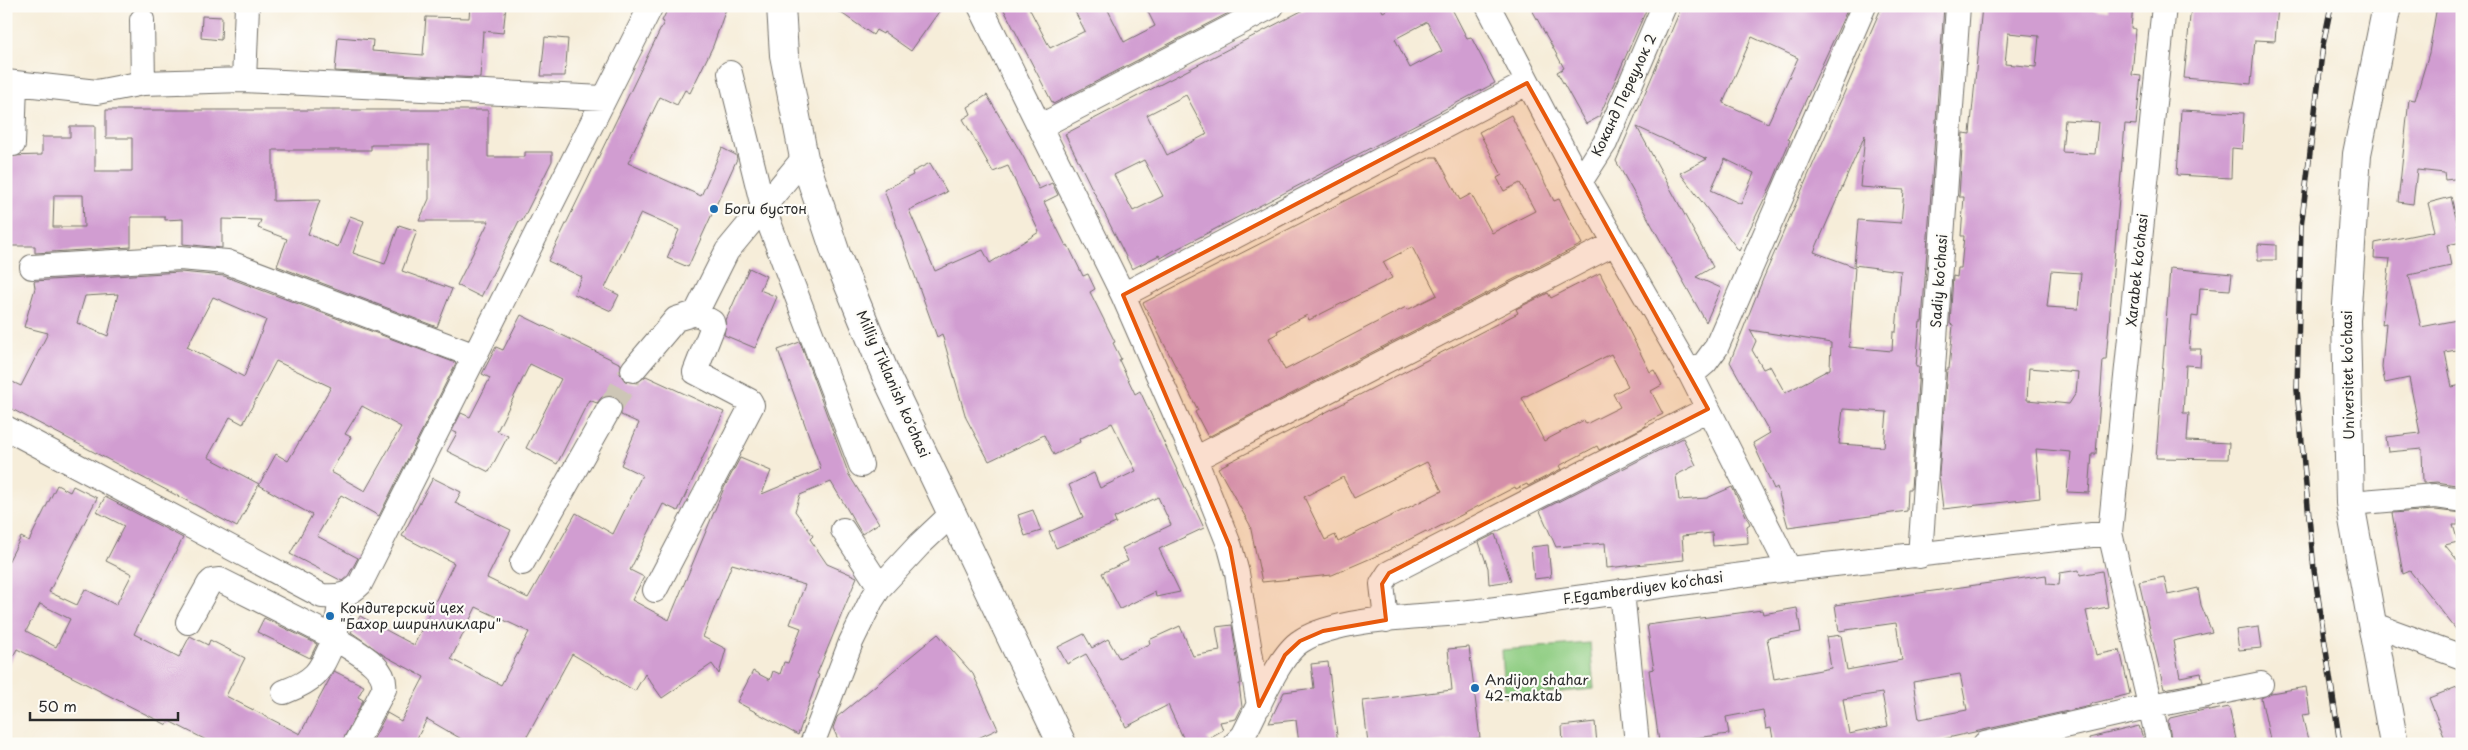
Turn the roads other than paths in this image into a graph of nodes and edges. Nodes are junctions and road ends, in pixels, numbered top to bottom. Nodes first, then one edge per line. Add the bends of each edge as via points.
1 (247, 6) edge
2 (651, 6) edge
3 (781, 6) edge
4 (980, 6) edge
5 (1272, 6) edge
6 (1488, 6) edge
7 (1664, 6) edge
8 (1864, 6) edge
9 (1958, 6) edge
10 (2164, 6) edge
11 (2387, 6) edge
12 (142, 20) dead end
13 (730, 73) dead end
14 (244, 80) junction
15 (11, 82) edge
16 (143, 83) junction
17 (1527, 83) junction
18 (603, 98) junction
19 (1041, 126) junction
20 (13, 144) dead end
21 (804, 158) junction
22 (1580, 182) junction
23 (763, 208) junction
24 (1615, 243) junction
25 (32, 267) dead end
26 (1123, 295) junction
27 (696, 313) junction
28 (475, 356) junction
29 (634, 370) tunnel mouth
30 (1691, 375) junction
31 (1708, 408) junction
32 (609, 409) tunnel mouth
33 (7, 431) edge
34 (1195, 459) junction
35 (860, 466) dead end
36 (2462, 500) edge
37 (2350, 503) junction
38 (953, 513) junction
39 (842, 530) dead end
40 (2110, 533) junction
41 (1920, 556) junction
42 (522, 563) dead end
43 (1789, 569) junction
44 (880, 587) junction
45 (655, 590) dead end
46 (1622, 591) junction
47 (341, 597) junction
48 (1386, 620) junction
49 (188, 622) dead end
50 (2371, 624) junction
51 (335, 638) junction
52 (2462, 657) edge
53 (2261, 684) dead end
54 (284, 692) dead end
55 (1260, 706) junction
56 (2150, 706) junction
57 (355, 744) edge
58 (812, 744) edge
59 (1062, 744) edge
60 (1235, 744) edge
61 (1637, 744) edge
62 (1985, 744) edge
63 (2159, 744) edge
64 (2394, 744) edge

1 - 14 street
2 - 18 street
3 - 21 main road, Milliy Tiklanish ko'chasi via 784,55
4 - 19 street
5 - 19 street
6 - 17 street
7 - 22 street, Коканд Πереулок 2 via 1605,143
8 - 30 street via 1716,348
9 - 41 street, Sadiy ko'chasi
10 - 40 street, Xarabek ko'chasi
11 - 37 main road, Universitet kо‘chasi via 2357,154 2346,320
12 - 16 street
13 - 23 street
14 - 16 street
14 - 18 street
15 - 16 street via 97,92
15 - 20 street
17 - 22 street
17 - 26 street
18 - 28 street
19 - 26 street
21 - 23 street
21 - 38 main road, Milliy Tiklanish ko'chasi via 836,254 887,378
22 - 24 street
23 - 27 street via 727,251
23 - 35 street
24 - 30 street
24 - 34 street
25 - 28 street via 180,258 227,262
26 - 34 street
27 - 29 street via 676,319
27 - 45 street via 714,326 695,372 752,405
28 - 47 street via 360,584
30 - 31 street
31 - 43 street
31 - 48 street via 1388,573 1382,584
32 - 42 street
33 - 47 street via 322,596
34 - 55 street via 1230,546
36 - 37 street via 2434,496
37 - 50 main road, Universitet kо‘chasi
38 - 44 street
38 - 59 main road, Milliy Tiklanish ko'chasi
39 - 44 street
40 - 41 street, F.Egamberdiyev kо‘chasi
40 - 56 street, Xarabek ko'chasi
41 - 43 street, F.Egamberdiyev kо‘chasi
43 - 46 street, F.Egamberdiyev kо‘chasi
44 - 58 street via 851,642
46 - 48 street, F.Egamberdiyev kо‘chasi
46 - 61 street
47 - 51 street
48 - 55 street, F.Egamberdiyev kо‘chasi via 1322,631 1300,641 1285,655
49 - 51 street via 209,584 220,580
50 - 52 street
50 - 64 main road, Universitet kо‘chasi
51 - 54 street via 314,678
51 - 57 street via 378,668 385,678 384,688
53 - 56 street
55 - 60 street, F.Egamberdiyev kо‘chasi
56 - 62 street
56 - 63 street, Xarabek ko'chasi

